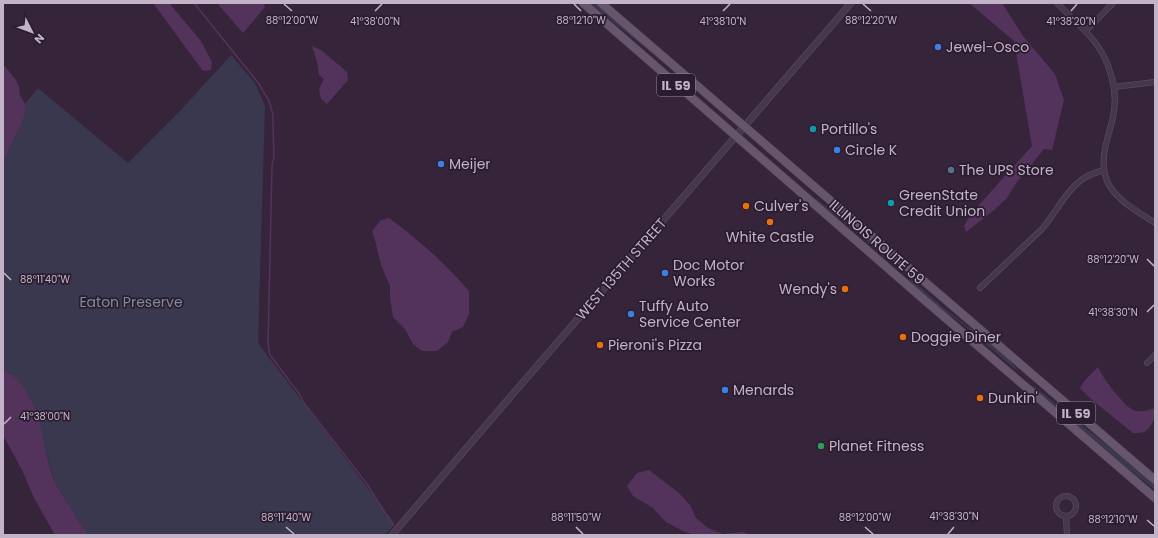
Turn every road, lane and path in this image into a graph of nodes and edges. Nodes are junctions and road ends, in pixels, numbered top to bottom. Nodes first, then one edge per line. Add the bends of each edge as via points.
1 (583, 3) edge
2 (601, 3) edge
3 (851, 3) edge
4 (1058, 3) edge
5 (1113, 3) edge
6 (1086, 31) junction
7 (1155, 82) edge
8 (1114, 87) junction
9 (744, 126) junction
10 (736, 136) junction
11 (1104, 170) junction
12 (1155, 223) edge
13 (980, 288) dead end
14 (1155, 355) edge
15 (1147, 363) dead end
16 (1032, 375) junction
17 (1019, 382) junction
18 (1153, 477) edge
19 (1155, 498) edge
20 (1066, 516) dead end
21 (392, 535) edge
22 (1067, 535) edge

1 - 10 main road, ILLINOIS ROUTE 59 / IL 59
2 - 9 main road, ILLINOIS ROUTE 59 / IL 59
3 - 9 street, WEST 135TH STREET
4 - 6 street
5 - 6 street
6 - 8 street via 1098,45
7 - 8 street
8 - 11 street via 1115,102 1103,156
9 - 10 street, WEST 135TH STREET
9 - 16 main road, ILLINOIS ROUTE 59 / IL 59
10 - 17 main road, ILLINOIS ROUTE 59 / IL 59
10 - 21 street, WEST 135TH STREET
11 - 12 street via 1109,185 1118,196
11 - 13 street via 1083,178 1042,230
14 - 15 street
16 - 17 main road
16 - 18 main road, ILLINOIS ROUTE 59 / IL 59
17 - 19 main road, ILLINOIS ROUTE 59 / IL 59
20 - 22 street

